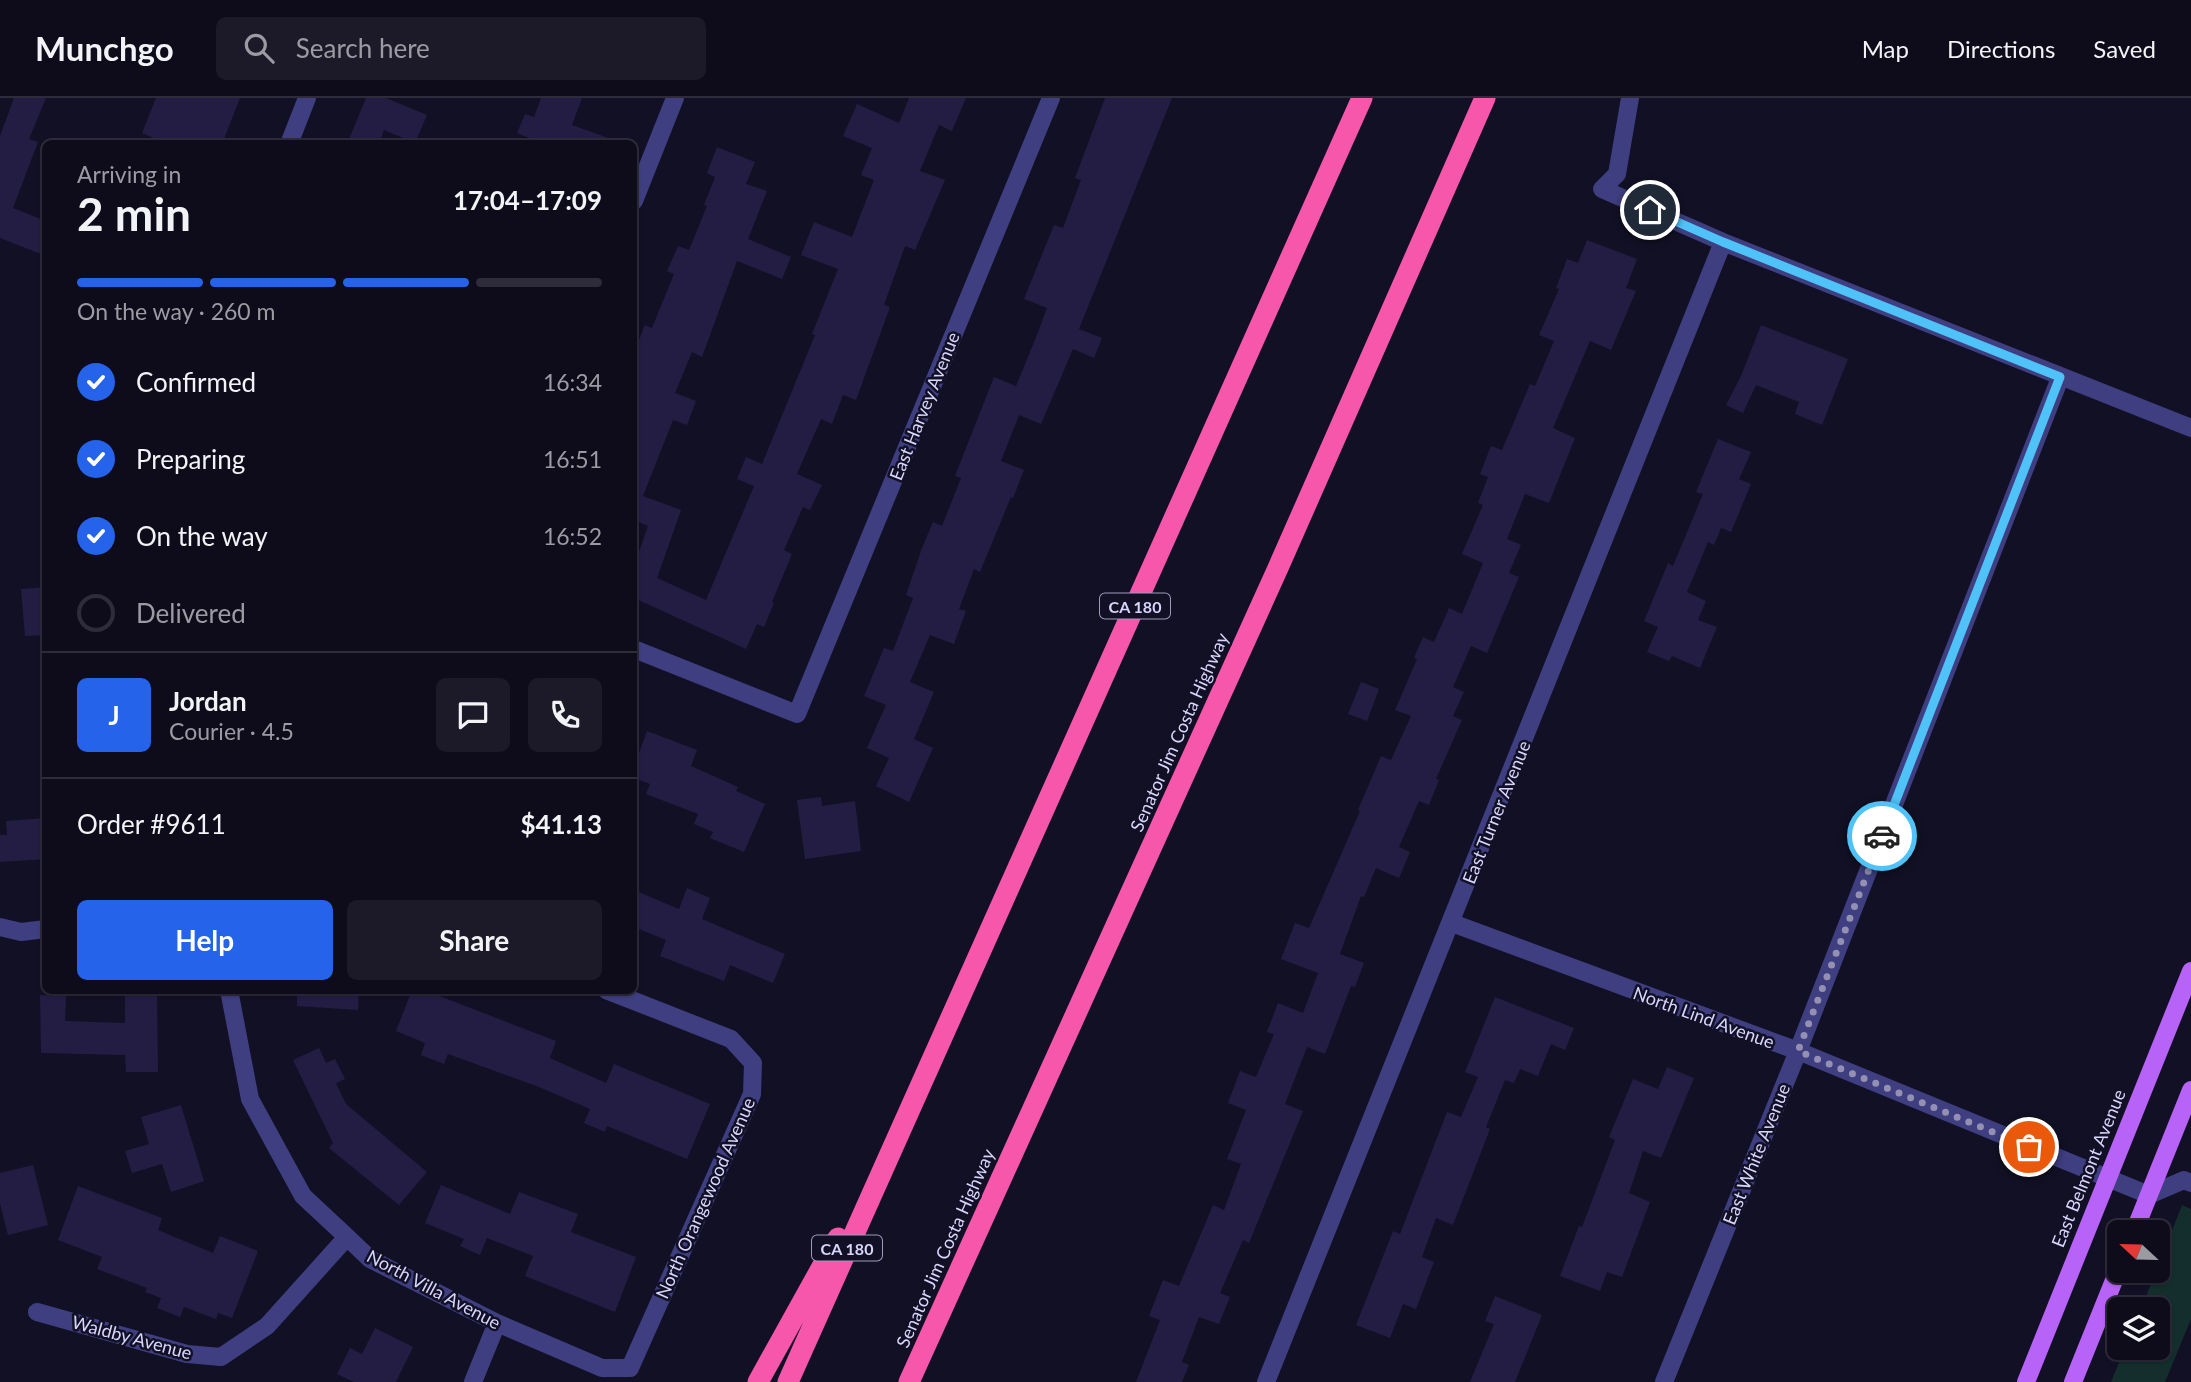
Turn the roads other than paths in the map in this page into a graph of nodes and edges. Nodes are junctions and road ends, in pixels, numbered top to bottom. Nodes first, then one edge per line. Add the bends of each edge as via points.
1 (307, 98) edge
2 (675, 98) edge
3 (1051, 98) edge
4 (1362, 98) edge
5 (1485, 98) edge
6 (1630, 98) edge
7 (291, 140) edge
8 (637, 193) edge
9 (1723, 242) junction
10 (2060, 377) junction
11 (2191, 428) edge
12 (637, 650) edge
13 (1452, 923) junction
14 (0, 927) edge
15 (42, 929) edge
16 (2191, 971) edge
17 (230, 994) edge
18 (616, 994) edge
19 (1798, 1051) junction
20 (2191, 1090) edge
21 (907, 1114) junction
22 (2107, 1179) junction
23 (2191, 1183) edge
24 (2149, 1195) junction
25 (2139, 1220) edge
26 (346, 1237) junction
27 (2113, 1283) edge
28 (37, 1312) dead end
29 (497, 1323) junction
30 (630, 1368) joint
31 (474, 1382) edge
32 (758, 1382) edge
33 (788, 1382) edge
34 (909, 1382) edge
35 (1266, 1382) edge
36 (1664, 1382) edge
37 (2026, 1382) edge
38 (2073, 1382) edge

1 - 7 street
2 - 8 street
3 - 12 street, East Harvey Avenue via 797,715
4 - 21 highway, CA 180
5 - 34 highway, Senator Jim Costa Highway via 1278,568
6 - 9 street via 1617,174 1602,189
9 - 10 street
9 - 13 street, East Turner Avenue
10 - 11 street
10 - 19 street, East White Avenue
13 - 19 street, North Lind Avenue
13 - 35 street, East Turner Avenue
14 - 15 street via 21,932
16 - 22 main road, East Belmont Avenue
17 - 26 street, North Villa Avenue via 250,1099 303,1196
18 - 30 street, North Orangewood Avenue via 731,1039 753,1063 752,1094
19 - 22 street, North Lind Avenue
19 - 36 street, East White Avenue
20 - 24 main road
21 - 32 highway
21 - 33 highway, CA 180
22 - 24 street, North Lind Avenue
22 - 37 main road, East Belmont Avenue
23 - 24 street via 2184,1180
24 - 25 main road
26 - 28 street, Waldby Avenue via 267,1326 221,1357 187,1354
26 - 29 street, North Villa Avenue via 370,1259
27 - 38 main road
29 - 30 street, North Villa Avenue via 602,1368
29 - 31 street

